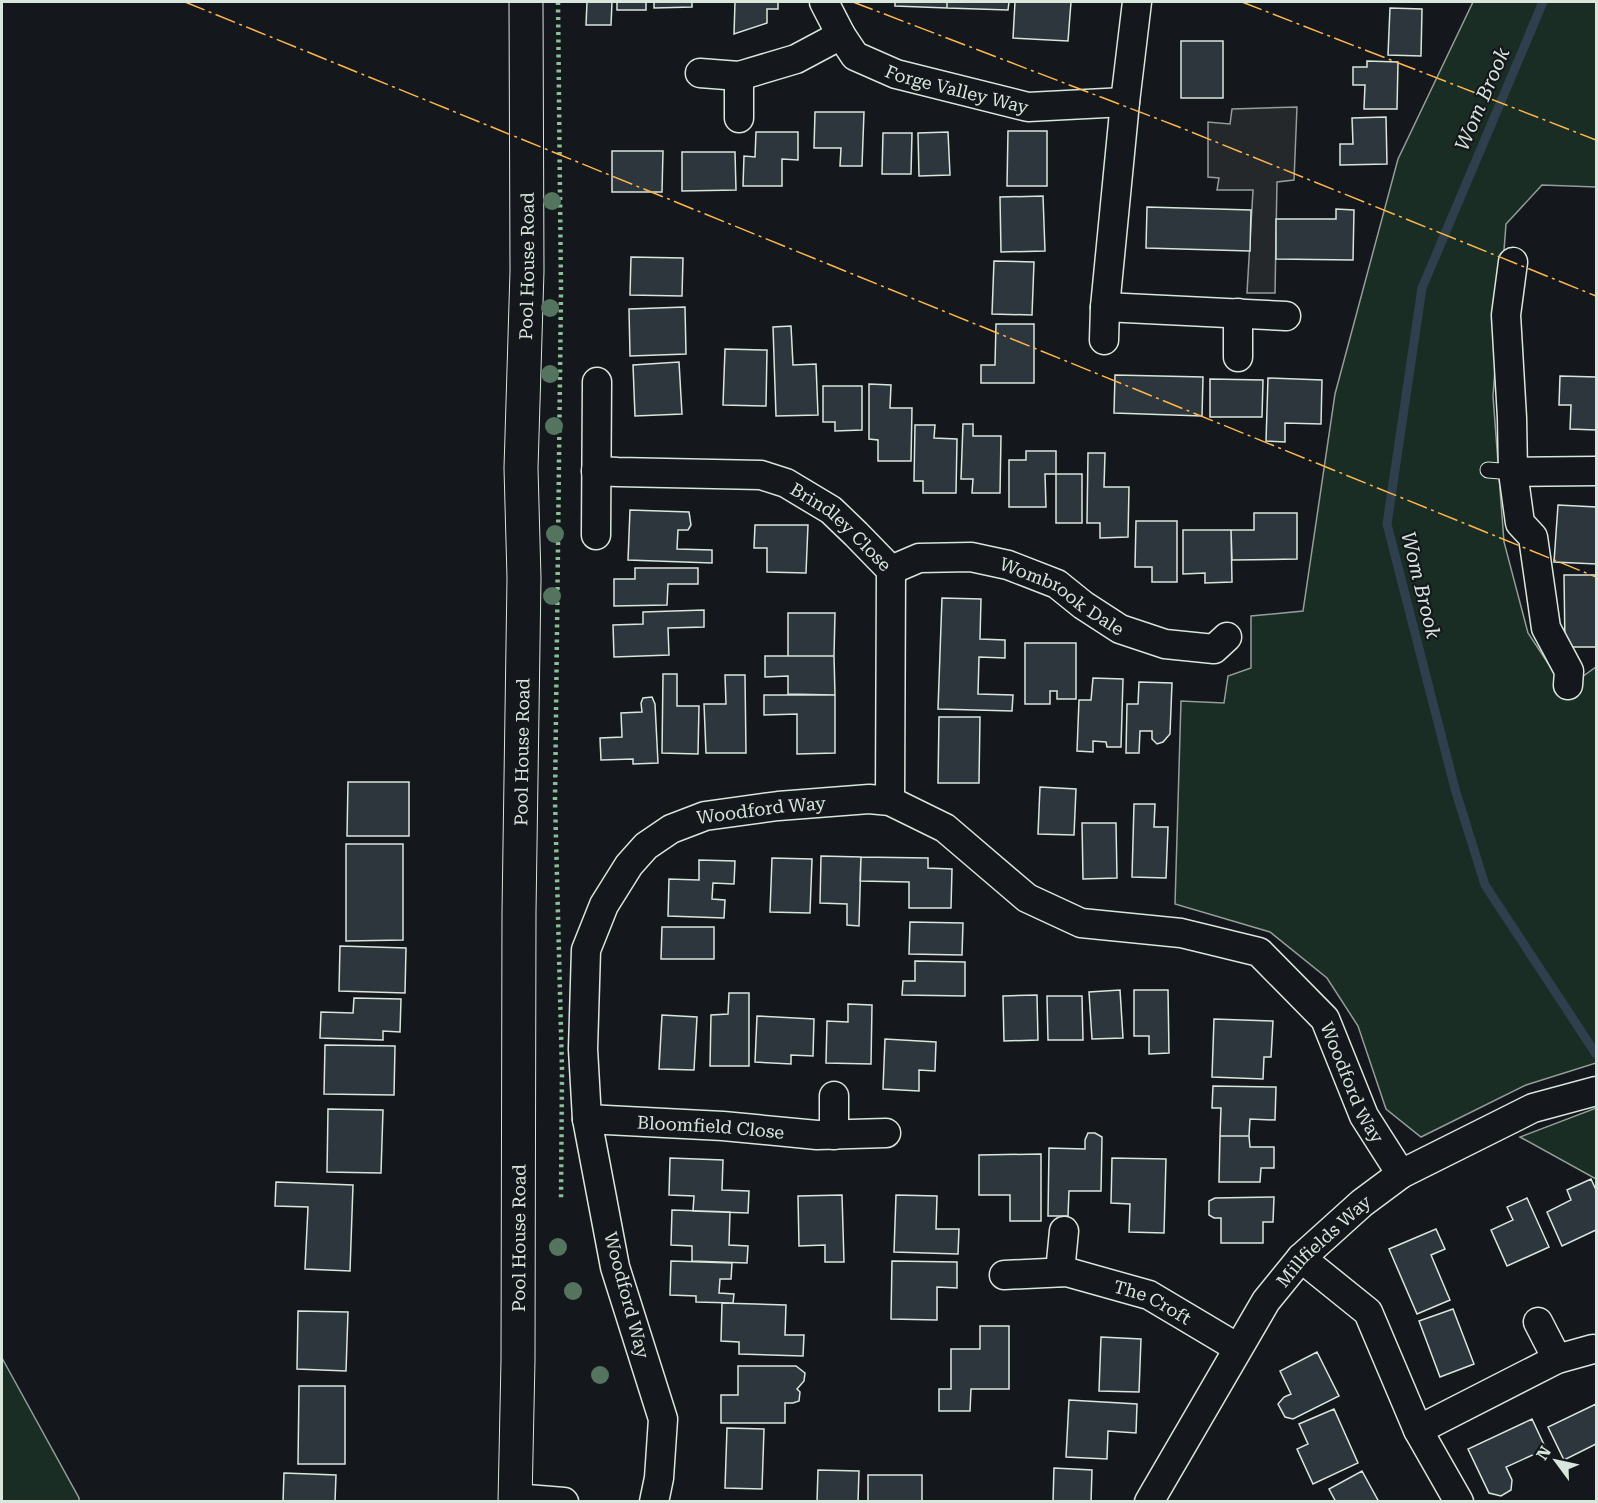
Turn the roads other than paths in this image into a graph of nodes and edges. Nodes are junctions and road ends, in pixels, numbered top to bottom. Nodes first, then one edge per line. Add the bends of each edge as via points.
1 (526, 2) edge
2 (824, 2) edge
3 (1137, 2) edge
4 (841, 34) junction
5 (700, 73) dead end
6 (739, 76) junction
7 (1125, 102) junction
8 (739, 118) dead end
9 (1513, 262) dead end
10 (1106, 307) junction
11 (1238, 314) junction
12 (1286, 316) dead end
13 (1104, 340) dead end
14 (1238, 357) dead end
15 (597, 382) dead end
16 (596, 471) junction
17 (1501, 471) junction
18 (1596, 471) edge
19 (596, 535) dead end
20 (891, 570) junction
21 (1227, 637) dead end
22 (1568, 685) dead end
23 (890, 801) junction
24 (1596, 1091) edge
25 (834, 1096) dead end
26 (587, 1119) junction
27 (886, 1132) dead end
28 (834, 1135) junction
29 (1401, 1174) junction
30 (1064, 1231) dead end
31 (1302, 1258) junction
32 (1060, 1272) junction
33 (1004, 1275) dead end
34 (1538, 1322) dead end
35 (1238, 1348) junction
36 (1593, 1349) dead end
37 (1557, 1359) junction
38 (1418, 1430) junction
39 (514, 1500) edge
40 (564, 1502) edge
41 (654, 1502) edge
42 (1149, 1502) edge
43 (1460, 1502) edge

1 - 39 street, Pool House Road via 527,271 521,468 524,578
2 - 4 street, Forge Valley Way
3 - 7 street
4 - 6 street via 796,59
4 - 7 street, Forge Valley Way via 855,56 896,74 1028,107
5 - 6 street
6 - 8 street
7 - 10 street
9 - 17 street via 1506,315 1512,418
10 - 11 street
10 - 13 street
11 - 12 street
11 - 14 street
15 - 16 street
16 - 19 street
16 - 20 street, Brindley Close via 761,475 786,483 831,510
17 - 18 street
17 - 22 street via 1520,523 1533,537 1546,628 1569,671
20 - 21 street, Wombrook Dale via 919,558 971,557 1008,565 1057,584 1120,629 1165,644 1214,649
20 - 23 street, Brindley Close
23 - 26 street, Woodford Way via 778,806 705,816 671,829 646,846 604,905 586,950 583,1049
23 - 29 street, Woodford Way via 945,828 1027,898 1081,923 1181,933 1259,952 1324,1019 1364,1116
24 - 29 street, Millfields Way via 1533,1108
25 - 28 street
26 - 28 street, Bloomfield Close
26 - 41 street, Woodford Way via 615,1267 663,1419
27 - 28 street, Bloomfield Close
29 - 31 street, Millfields Way via 1362,1203
30 - 32 street
31 - 35 street, Millfields Way via 1266,1300
31 - 38 street via 1368,1312
32 - 33 street, The Croft
32 - 35 street, The Croft via 1149,1295
34 - 37 street
35 - 42 street, Millfields Way
36 - 37 street
37 - 38 street
38 - 43 street
39 - 40 street

